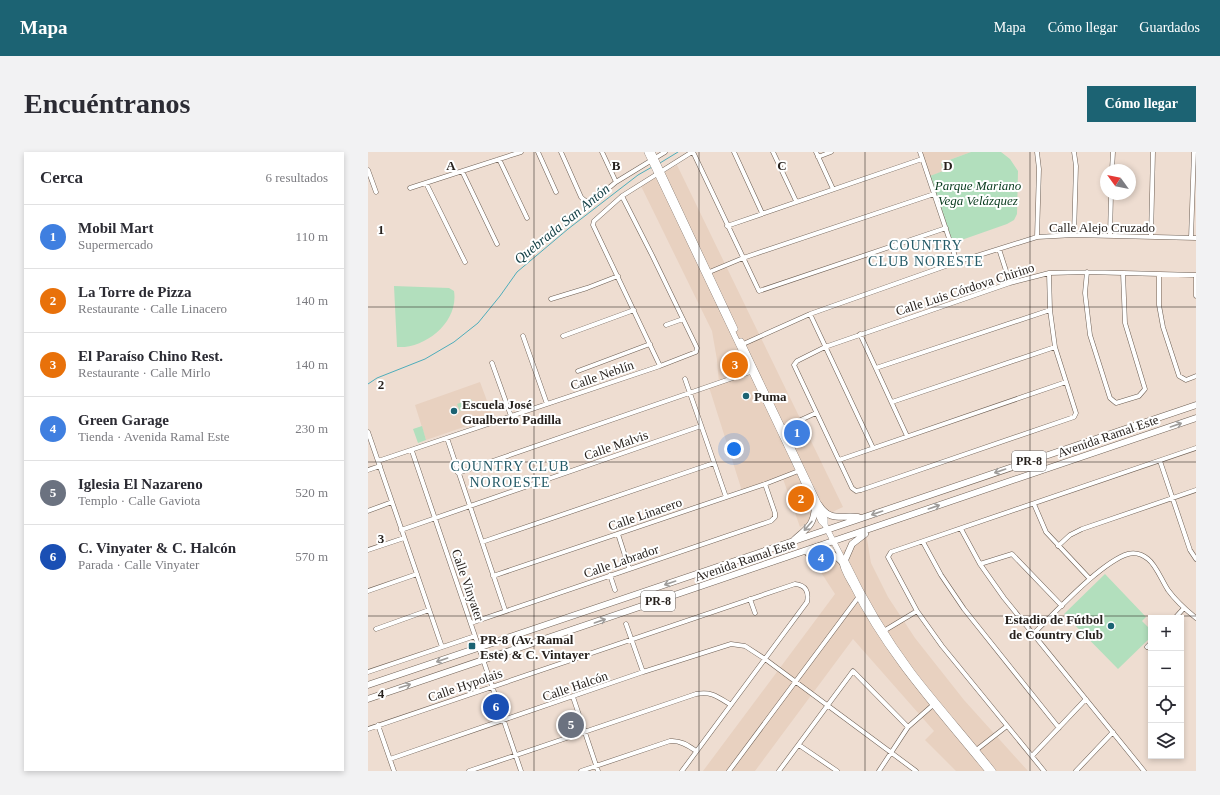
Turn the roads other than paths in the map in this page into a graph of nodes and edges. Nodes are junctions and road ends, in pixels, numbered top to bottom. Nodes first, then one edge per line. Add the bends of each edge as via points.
1 (522, 152) edge
2 (538, 152) edge
3 (561, 152) edge
4 (602, 152) edge
5 (647, 152) edge
6 (652, 152) edge
7 (665, 152) edge
8 (692, 152) edge
9 (734, 152) edge
10 (773, 152) edge
11 (831, 152) edge
12 (920, 152) edge
13 (1036, 152) edge
14 (1074, 152) edge
15 (1112, 152) edge
16 (1153, 152) edge
17 (1194, 152) edge
18 (817, 154) edge
19 (499, 159) junction
20 (653, 159) junction
21 (922, 159) junction
22 (1112, 164) edge
23 (368, 170) edge
24 (462, 171) junction
25 (659, 172) junction
26 (616, 182) junction
27 (426, 183) junction
28 (410, 188) dead end
29 (833, 189) junction
30 (376, 192) dead end
31 (556, 192) dead end
32 (934, 194) junction
33 (622, 196) junction
34 (1111, 200) edge
35 (796, 201) junction
36 (762, 213) junction
37 (527, 218) dead end
38 (728, 226) junction
39 (946, 228) junction
40 (1074, 235) junction
41 (1110, 236) junction
42 (1037, 237) junction
43 (1151, 237) junction
44 (1194, 238) edge
45 (497, 244) dead end
46 (999, 248) junction
47 (743, 258) junction
48 (465, 262) dead end
49 (957, 262) junction
50 (1087, 272) junction
51 (707, 273) junction
52 (1049, 273) junction
53 (1123, 273) junction
54 (1159, 274) junction
55 (1196, 275) edge
56 (618, 276) junction
57 (1010, 283) junction
58 (1196, 296) edge
59 (551, 299) dead end
60 (634, 310) junction
61 (1050, 310) junction
62 (810, 314) junction
63 (683, 319) junction
64 (666, 325) dead end
65 (860, 334) junction
66 (523, 336) dead end
67 (563, 336) dead end
68 (650, 344) junction
69 (741, 345) junction
70 (1055, 346) junction
71 (825, 347) junction
72 (492, 363) dead end
73 (660, 366) junction
74 (876, 368) junction
75 (578, 371) dead end
76 (753, 371) junction
77 (1196, 376) edge
78 (685, 379) dead end
79 (1066, 382) junction
80 (690, 393) junction
81 (892, 402) junction
82 (547, 404) junction
83 (1196, 405) edge
84 (816, 413) junction
85 (511, 416) junction
86 (1196, 418) edge
87 (701, 426) junction
88 (781, 429) junction
89 (368, 432) edge
90 (907, 436) junction
91 (446, 438) junction
92 (872, 448) junction
93 (1196, 448) edge
94 (412, 451) junction
95 (839, 460) junction
96 (1160, 461) junction
97 (379, 463) junction
98 (714, 463) junction
99 (368, 470) edge
100 (800, 470) junction
101 (458, 473) junction
102 (765, 484) junction
103 (1196, 490) edge
104 (726, 497) junction
105 (1172, 498) junction
106 (392, 502) junction
107 (1034, 504) junction
108 (469, 506) junction
109 (817, 506) junction
110 (368, 511) edge
111 (435, 518) junction
112 (862, 518) junction
113 (826, 528) junction
114 (871, 529) junction
115 (961, 529) junction
116 (402, 530) junction
117 (618, 534) junction
118 (404, 538) junction
119 (482, 542) junction
120 (792, 542) junction
121 (833, 542) junction
122 (923, 542) junction
123 (1058, 546) junction
124 (368, 550) edge
125 (793, 555) junction
126 (1196, 559) edge
127 (843, 560) junction
128 (980, 564) junction
129 (629, 568) junction
130 (417, 574) junction
131 (610, 575) junction
132 (493, 576) junction
133 (1090, 579) junction
134 (615, 590) dead end
135 (368, 591) edge
136 (860, 595) junction
137 (750, 599) junction
138 (1062, 606) junction
139 (1184, 608) junction
140 (429, 610) junction
141 (505, 610) junction
142 (917, 611) junction
143 (755, 613) dead end
144 (1178, 615) edge
145 (1196, 618) edge
146 (471, 623) junction
147 (626, 624) dead end
148 (376, 629) dead end
149 (882, 632) junction
150 (1033, 634) junction
151 (475, 636) junction
152 (632, 639) junction
153 (442, 647) junction
154 (479, 647) junction
155 (765, 659) junction
156 (483, 660) junction
157 (368, 672) edge
158 (643, 672) junction
159 (795, 681) junction
160 (368, 685) edge
161 (492, 686) junction
162 (573, 697) junction
163 (368, 699) edge
164 (1086, 700) junction
165 (731, 705) junction
166 (933, 705) junction
167 (828, 706) junction
168 (504, 721) junction
169 (378, 725) junction
170 (1007, 726) junction
171 (908, 727) junction
172 (368, 728) edge
173 (1059, 728) junction
174 (584, 732) junction
175 (1113, 732) junction
176 (799, 745) junction
177 (696, 751) junction
178 (975, 751) junction
179 (891, 752) junction
180 (516, 755) junction
181 (1032, 756) junction
182 (390, 759) junction
183 (596, 766) junction
184 (394, 771) edge
185 (469, 771) edge
186 (521, 771) edge
187 (581, 771) edge
188 (598, 771) edge
189 (682, 771) edge
190 (729, 771) edge
191 (779, 771) edge
192 (837, 771) edge
193 (879, 771) edge
194 (916, 771) edge
195 (988, 771) edge
196 (993, 771) edge
197 (1044, 771) edge
198 (1076, 771) edge
199 (1144, 771) edge

1 - 19 street
2 - 31 street
3 - 26 street via 585,201 592,202
4 - 26 street
5 - 20 street
6 - 20 street
7 - 20 street
8 - 25 street
8 - 38 street
9 - 36 street
10 - 35 street
11 - 18 street
12 - 21 street
13 - 42 street via 1039,169
14 - 40 street
15 - 22 street
16 - 43 street
17 - 44 street
18 - 29 street
19 - 24 street
19 - 37 street
20 - 25 street
20 - 26 street
21 - 29 street
21 - 32 street
23 - 30 street
24 - 27 street
24 - 45 street
25 - 33 street
25 - 51 street
27 - 28 street
27 - 48 street
29 - 35 street
32 - 39 street
32 - 47 street
33 - 56 street via 594,221 593,225
33 - 63 street
34 - 41 street
35 - 36 street
36 - 38 street
38 - 47 street
39 - 47 street via 759,291
39 - 49 street
40 - 41 street, Calle Alejo Cruzado
40 - 42 street, Calle Alejo Cruzado
41 - 43 street, Calle Alejo Cruzado
42 - 46 street, Calle Alejo Cruzado
43 - 44 street, Calle Alejo Cruzado
46 - 49 street, Calle Alejo Cruzado
46 - 57 street
47 - 51 street
49 - 62 street, Calle Alejo Cruzado
50 - 52 street, Calle Luis Córdova Chirino
50 - 53 street, Calle Luis Córdova Chirino
50 - 53 street via 1085,292 1090,335 1110,398 1116,403 1140,395 1145,389 1125,323
51 - 69 street
52 - 57 street, Calle Luis Córdova Chirino
52 - 61 street
53 - 54 street, Calle Luis Córdova Chirino
54 - 55 street, Calle Luis Córdova Chirino
54 - 77 street via 1159,305 1163,326 1179,376 1186,380
55 - 58 street
56 - 59 street
56 - 60 street
57 - 65 street, Calle Luis Córdova Chirino
60 - 67 street
60 - 68 street
61 - 70 street
61 - 74 street
62 - 69 street, Calle Alejo Cruzado
62 - 71 street
63 - 64 street
63 - 73 street, Calle Neblín via 697,348 696,352
65 - 71 street, Calle Luis Córdova Chirino
65 - 74 street
66 - 82 street
68 - 73 street
68 - 75 street
69 - 76 street
70 - 79 street
70 - 81 street
71 - 84 street, Calle Luis Córdova Chirino via 794,365
71 - 92 street
72 - 85 street
73 - 82 street, Calle Neblín
74 - 81 street
76 - 80 street
76 - 88 street
78 - 80 street
79 - 90 street
79 - 95 street via 1076,413 1070,419 858,490 852,488
80 - 87 street
80 - 101 street
81 - 90 street
82 - 85 street, Calle Neblín
83 -> 112 main road, Avenida Ramal Este / PR-8
84 - 88 street
84 - 95 street
85 - 91 street, Calle Neblín
114 -> 86 main road, Avenida Ramal Este / PR-8
87 - 98 street
87 - 108 street, Calle Malvis
88 - 100 street
89 - 97 street
90 - 92 street
91 - 94 street, Calle Neblín
91 - 101 street
92 - 95 street
93 - 96 street
94 - 97 street, Calle Neblín
94 - 111 street, Calle Vinyater
96 - 105 street
96 - 107 street
97 - 99 street, Calle Neblín
97 - 106 street
98 - 104 street
98 - 119 street
100 - 102 street, Calle Linacero
100 - 109 street
101 - 108 street
102 - 104 street, Calle Linacero
102 - 129 street, Calle Labrador via 775,515 771,521
103 - 105 street
104 - 117 street, Calle Linacero
105 - 123 street via 1082,528
105 - 126 street via 1190,550
106 - 110 street
106 - 116 street
107 - 115 street
107 - 123 street via 1046,532
108 - 111 street, Calle Malvis
108 - 119 street
109 - 112 main road via 832,517
109 - 113 street via 825,519
109 -> 120 main road via 812,523
111 - 116 street, Calle Malvis
111 - 146 street, Calle Vinyater
112 - 113 main road, Avenida Ramal Este / PR-8
113 - 120 main road, Avenida Ramal Este / PR-8
113 - 121 street
114 - 121 main road, Avenida Ramal Este / PR-8
114 - 127 main road via 852,544
115 - 122 street
115 - 128 street
116 - 118 street
117 - 129 street
117 - 132 street, Calle Linacero
118 - 124 street
118 - 130 street
119 - 132 street
120 -> 154 main road, Avenida Ramal Este / PR-8
121 - 125 main road, Avenida Ramal Este / PR-8
121 - 127 street
122 - 142 street via 891,552 888,557
122 - 173 street via 964,609
123 - 133 street
125 - 127 main road via 827,551
156 -> 125 main road, Avenida Ramal Este / PR-8
127 - 136 street
128 - 138 street via 1012,554
128 - 150 street
129 - 131 street, Calle Labrador
130 - 135 street
130 - 140 street
131 - 134 street
131 - 141 street, Calle Labrador
132 - 141 street
133 - 138 street
133 - 139 street via 1115,560 1130,554 1140,554 1150,560 1169,591
136 - 149 street
136 - 159 street
137 - 143 street
137 - 152 street, Calle Hypolais
137 - 155 street, Calle Hypolais via 796,584 808,592 807,602
138 - 150 street
139 - 144 street
139 - 145 street
140 - 148 street
140 - 153 street
141 - 146 street, Calle Labrador
142 - 149 street
142 - 170 street
146 - 151 street, Calle Vinyater
147 - 152 street
149 - 166 street via 905,669
149 - 178 street
150 - 164 street
151 - 153 street
151 - 154 street, Calle Vinyater
152 - 158 street
152 - 161 street, Calle Hypolais
153 - 157 street
154 - 156 street, Calle Vinyater
154 -> 160 main road, Avenida Ramal Este / PR-8
155 - 158 street, Calle Halcón via 745,646 731,644
155 - 159 street, Calle Halcón
155 - 165 street
156 - 161 street, Calle Vinyater
163 -> 156 main road, Avenida Ramal Este / PR-8
158 - 162 street, Calle Halcón
159 - 167 street, Calle Halcón
159 - 190 street
161 - 168 street, Calle Vinyater
161 - 169 street, Calle Hypolais
162 - 168 street, Calle Halcón
162 - 174 street
164 - 173 street
164 - 175 street
165 - 174 street via 706,692
165 - 177 street
166 - 171 street
166 - 178 street
167 - 171 street via 853,671
167 - 176 street
167 - 179 street, Calle Halcón
168 - 180 street, Calle Vinyater
168 - 182 street, Calle Halcón
169 - 172 street, Calle Hypolais
169 - 182 street
170 - 178 street
170 - 181 street
171 - 179 street
173 - 181 street
174 - 180 street
174 - 183 street
175 - 198 street
175 - 199 street
176 - 191 street
176 - 192 street
177 - 183 street via 684,743 670,741
177 - 189 street
178 - 195 street
178 - 196 street
179 - 193 street
179 - 194 street, Calle Halcón
180 - 185 street
180 - 186 street, Calle Vinyater
181 - 197 street
182 - 184 street
183 - 187 street
183 - 188 street

